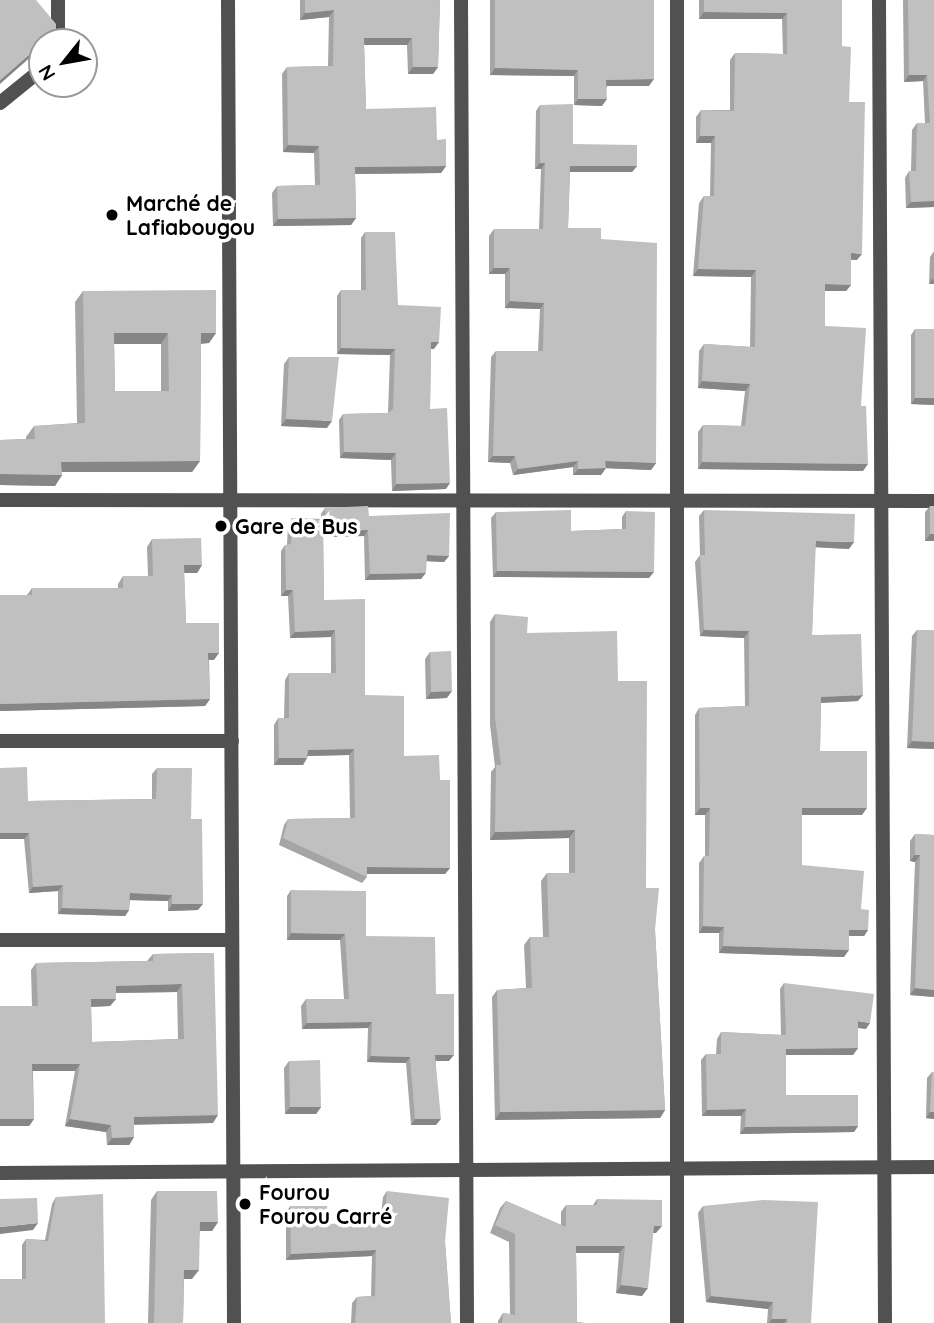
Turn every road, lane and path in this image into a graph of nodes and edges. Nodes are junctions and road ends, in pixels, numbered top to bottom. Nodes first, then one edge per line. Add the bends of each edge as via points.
1 (58, 0) edge
2 (228, 0) edge
3 (461, 0) edge
4 (677, 0) edge
5 (879, 0) edge
6 (58, 28) edge
7 (28, 80) edge
8 (0, 103) edge
9 (0, 500) edge
10 (230, 500) junction
11 (463, 500) junction
12 (674, 501) junction
13 (881, 501) junction
14 (934, 501) edge
15 (0, 741) edge
16 (232, 741) junction
17 (0, 940) edge
18 (232, 940) junction
19 (674, 1167) junction
20 (934, 1167) edge
21 (884, 1168) junction
22 (466, 1170) junction
23 (233, 1171) junction
24 (0, 1173) edge
25 (234, 1323) edge
26 (467, 1323) edge
27 (677, 1323) edge
28 (885, 1323) edge

1 - 6 street
2 - 10 street
3 - 11 street
4 - 12 street
5 - 13 street
7 - 8 street
9 - 10 street
10 - 11 street
10 - 16 street
11 - 12 street
11 - 22 street
12 - 13 street
12 - 19 street
13 - 14 street
13 - 21 street
15 - 16 street
16 - 18 street
17 - 18 street
18 - 23 street
19 - 21 street
19 - 22 street
19 - 27 street
20 - 21 street
21 - 28 street
22 - 23 street
22 - 26 street
23 - 24 street
23 - 25 street

